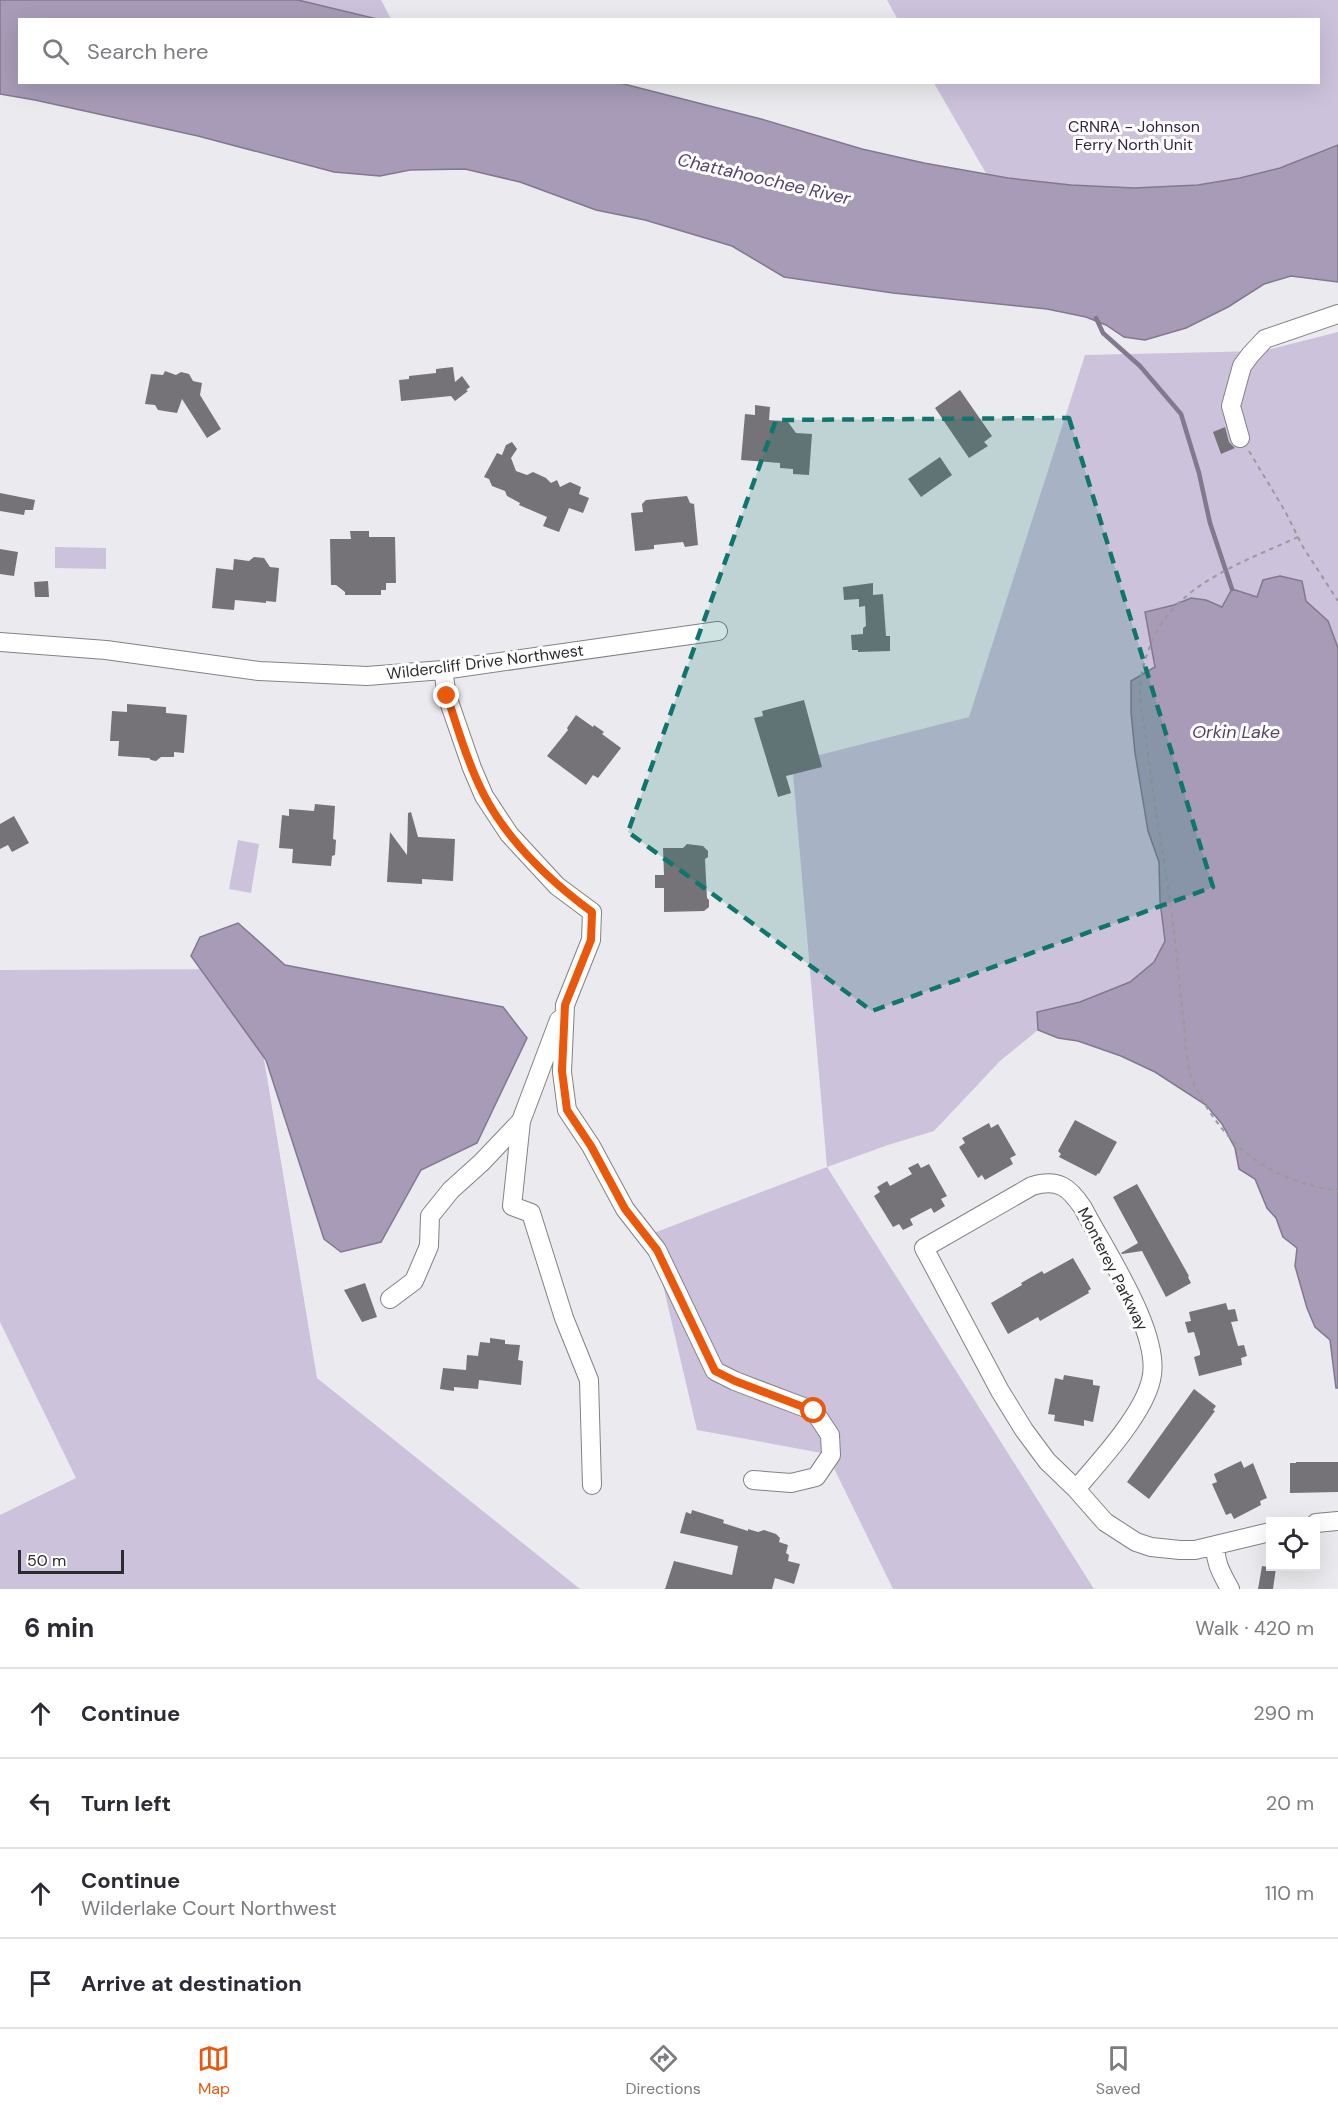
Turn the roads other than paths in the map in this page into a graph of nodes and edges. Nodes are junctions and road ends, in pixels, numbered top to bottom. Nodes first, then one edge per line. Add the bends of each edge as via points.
1 (1338, 314) edge
2 (1240, 438) road end
3 (718, 631) dead end
4 (0, 642) edge
5 (443, 670) junction
6 (565, 1005) junction
7 (521, 1121) junction
8 (390, 1299) dead end
9 (753, 1480) dead end
10 (592, 1485) dead end
11 (1076, 1489) junction
12 (1338, 1521) edge
13 (1320, 1523) edge
14 (1266, 1533) edge
15 (1216, 1545) junction
16 (1230, 1589) edge

1 - 2 street via 1265,339 1251,354 1242,366 1231,406
3 - 5 street, Wildercliff Drive Northwest
4 - 5 street, Wildercliff Drive Northwest via 106,650 271,672 367,676
5 - 6 street via 447,696 484,796 509,834 557,886 592,912 591,940
6 - 7 street
6 - 9 street via 562,1071 567,1110 625,1209 657,1250 715,1371 814,1411 830,1435 831,1455 816,1477 791,1483
7 - 8 street via 430,1216 429,1246 414,1281
7 - 10 street via 512,1206 531,1213 564,1318 589,1380
11 - 11 street, Monterey Parkway via 1047,1461 1024,1430 924,1248 1044,1182 1066,1188 1083,1208 1134,1304 1153,1360 1145,1399
11 - 15 street, Monterey Parkway via 1105,1522 1136,1542 1180,1550
12 - 13 street
14 - 15 street, Monterey Parkway
15 - 16 street via 1217,1565

